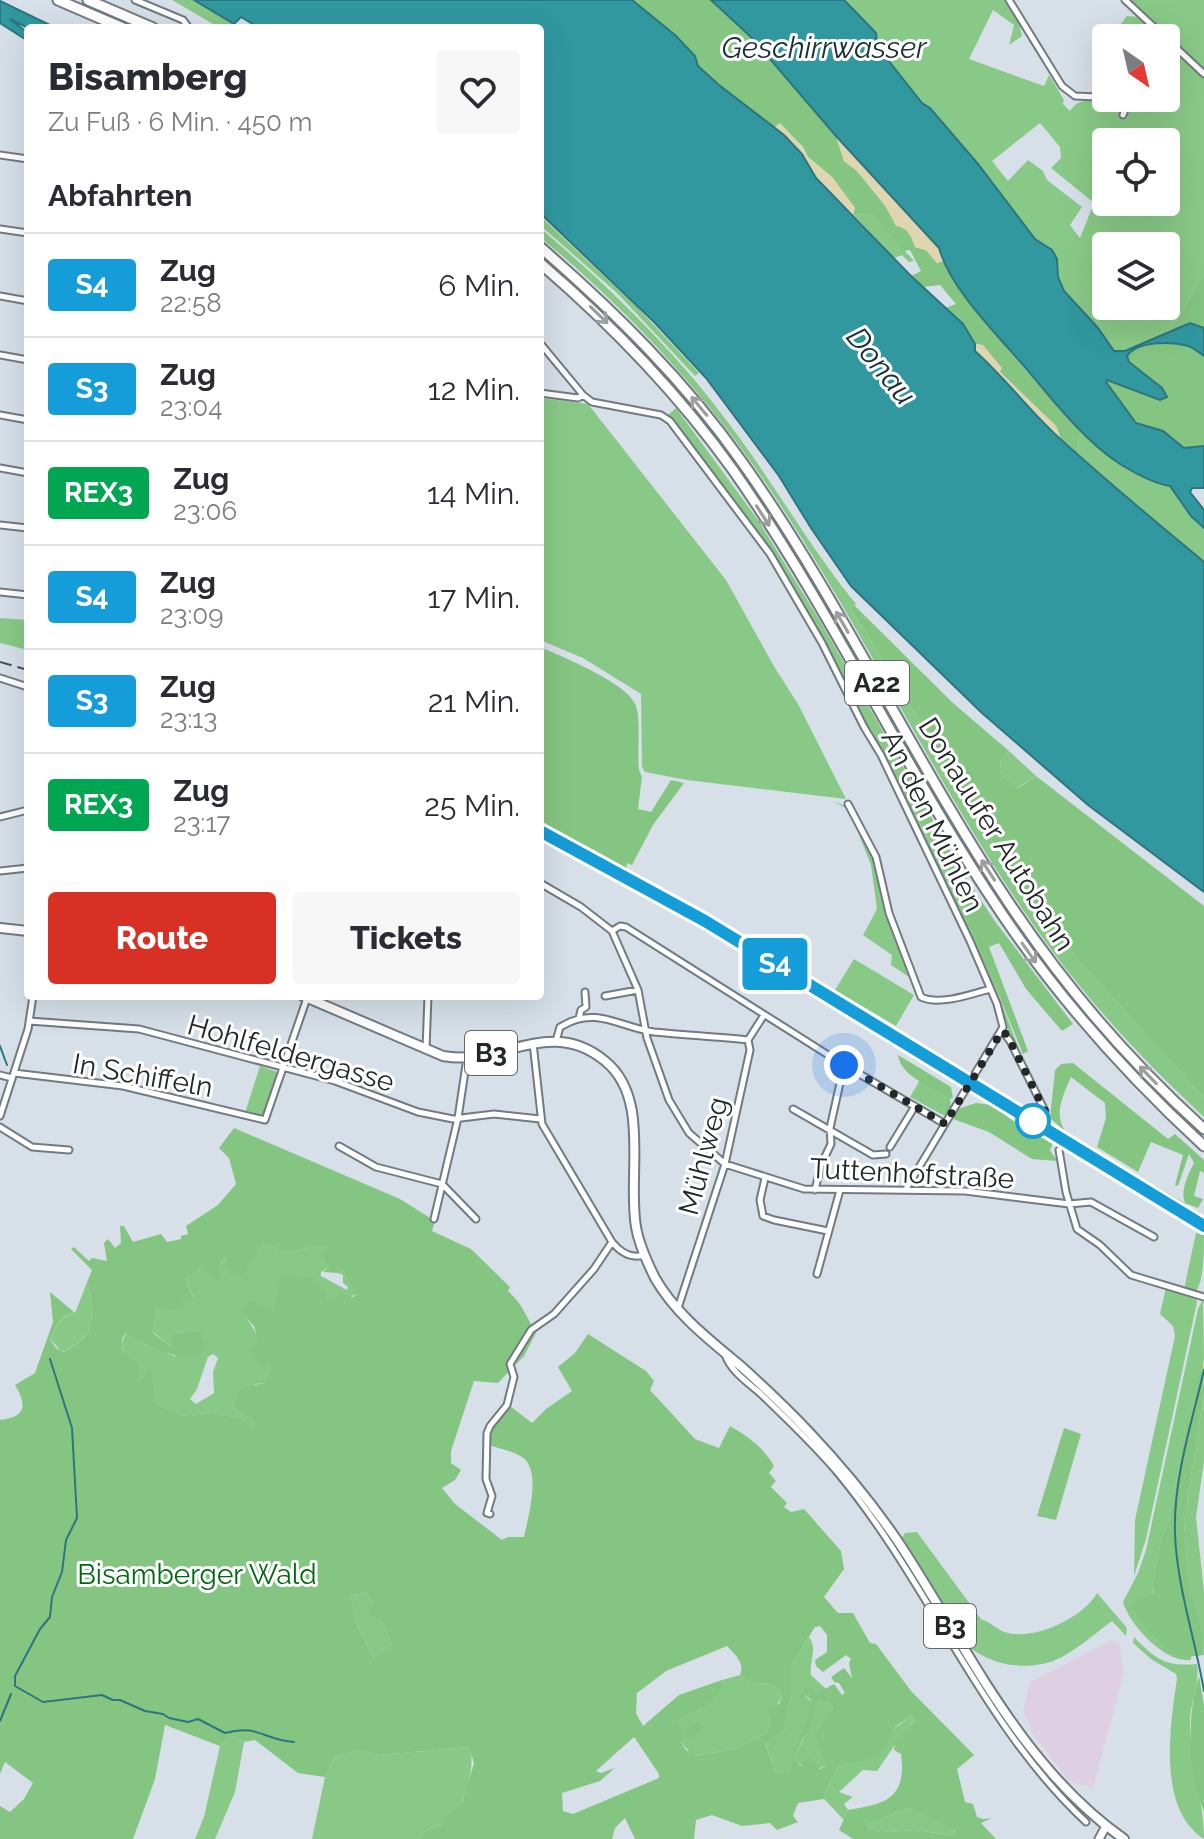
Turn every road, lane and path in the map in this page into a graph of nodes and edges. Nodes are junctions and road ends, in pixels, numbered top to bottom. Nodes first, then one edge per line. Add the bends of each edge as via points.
1 (58, 0) edge
2 (88, 0) edge
3 (135, 0) edge
4 (1009, 0) edge
5 (1125, 0) edge
6 (114, 24) edge
7 (144, 24) edge
8 (186, 24) edge
9 (1204, 74) edge
10 (1123, 115) dead end
11 (0, 155) edge
12 (24, 158) edge
13 (0, 229) edge
14 (24, 232) edge
15 (544, 250) edge
16 (544, 267) edge
17 (0, 296) edge
18 (24, 300) edge
19 (544, 348) edge
20 (0, 355) edge
21 (24, 359) edge
22 (544, 394) edge
23 (583, 395) junction
24 (0, 415) edge
25 (24, 419) edge
26 (0, 468) edge
27 (24, 472) edge
28 (0, 525) edge
29 (24, 528) edge
30 (0, 592) edge
31 (24, 595) edge
32 (0, 678) edge
33 (24, 686) edge
34 (848, 804) dead end
35 (24, 811) edge
36 (0, 817) edge
37 (24, 868) edge
38 (0, 871) edge
39 (544, 885) edge
40 (0, 928) edge
41 (24, 931) edge
42 (612, 931) junction
43 (990, 989) junction
44 (638, 990) junction
45 (585, 992) dead end
46 (605, 996) dead end
47 (32, 1000) edge
48 (304, 1000) edge
49 (312, 1000) edge
50 (428, 1000) edge
51 (764, 1015) junction
52 (579, 1018) junction
53 (29, 1021) junction
54 (645, 1030) junction
55 (1002, 1031) junction
56 (748, 1040) junction
57 (556, 1041) junction
58 (533, 1042) junction
59 (426, 1049) junction
60 (467, 1058) junction
61 (844, 1065) junction
62 (284, 1067) junction
63 (0, 1075) edge
64 (13, 1076) junction
65 (915, 1106) junction
66 (793, 1109) dead end
67 (1045, 1111) dead end
68 (0, 1116) edge
69 (458, 1118) junction
70 (540, 1119) junction
71 (945, 1124) junction
72 (0, 1127) edge
73 (830, 1128) junction
74 (1204, 1129) edge
75 (339, 1146) dead end
76 (1204, 1146) edge
77 (69, 1150) dead end
78 (1059, 1150) dead end
79 (725, 1164) junction
80 (765, 1178) junction
81 (442, 1184) junction
82 (906, 1189) junction
83 (815, 1190) junction
84 (840, 1190) junction
85 (1069, 1204) junction
86 (434, 1219) dead end
87 (476, 1219) dead end
88 (828, 1231) junction
89 (1154, 1237) dead end
90 (612, 1242) junction
91 (643, 1251) junction
92 (817, 1274) dead end
93 (1204, 1297) edge
94 (678, 1309) junction
95 (490, 1514) dead end
96 (1063, 1793) junction
97 (1086, 1822) dead end
98 (1109, 1832) edge
99 (1099, 1839) edge
100 (1124, 1839) edge

1 - 6 highway
2 - 7 highway
3 - 8 street
4 - 10 street via 1062,86 1075,96 1126,107
5 - 9 street
11 - 12 street
13 - 14 street
74 -> 15 highway, Donauufer Autobahn / A22 via 1103,1026 1012,907 801,550 717,429 637,336
16 -> 76 highway, Donauufer Autobahn / A22 via 627,342 733,470 791,558 1002,915 1086,1025
17 - 18 street
19 - 23 street
20 - 21 street
22 - 23 street
23 - 43 street, An den Mühlen via 597,404 661,415 754,531 888,768
24 - 25 street
26 - 27 street
28 - 29 street
30 - 31 street
32 - 33 street
34 - 43 street via 876,857 889,913 921,997 928,1001
35 - 36 street
37 - 38 street
39 - 42 street
40 - 41 main road
42 - 44 street, Tuttenhofstraße
42 - 51 street via 626,927
43 - 55 street, An den Mühlen
44 - 46 street
44 - 54 street, Tuttenhofstraße
45 - 52 street via 586,1007
47 - 53 street
48 - 62 street
49 - 59 main road, B3
50 - 59 street
51 - 56 street, Mühlweg
51 - 61 street
52 - 54 street via 610,1018
52 - 57 street via 560,1027
53 - 62 street, Hohlfeldergasse via 139,1029
53 - 64 street
54 - 56 street
54 - 79 street, Tuttenhofstraße via 682,1124
55 - 67 street, An den Mühlen
55 - 71 street
56 - 79 street, Mühlweg
57 - 58 main road, B3
57 - 91 main road, B3 via 603,1059 628,1093 634,1213
58 - 60 main road, B3
58 - 70 street
59 - 60 main road, B3
60 - 69 street
61 - 65 street
61 - 73 street
62 - 64 street, In Schiffeln via 265,1120 123,1086
62 - 69 street, Hohlfeldergasse via 418,1112
63 - 64 street, In Schiffeln
64 - 68 street
65 - 71 street
65 - 73 street via 888,1150 873,1155
66 - 73 street
69 - 70 street, Hohlfeldergasse via 494,1114
69 - 81 street
70 - 90 street
71 - 82 street
72 - 77 street via 32,1147
73 - 83 street via 831,1144
75 - 81 street via 376,1167
78 - 85 street
79 - 80 street, Tuttenhofstraße
79 - 94 street, Mühlweg
80 - 83 street, Tuttenhofstraße
80 - 88 street via 763,1216
81 - 86 street
81 - 87 street
82 - 84 street, Tuttenhofstraße
82 - 85 street, Tuttenhofstraße
83 - 84 street, Tuttenhofstraße
84 - 88 street
85 - 89 street, Tuttenhofstraße via 1094,1203
85 - 93 street via 1077,1229 1126,1271
88 - 92 street
90 - 91 street via 633,1257
90 - 95 street via 554,1314 531,1330 510,1364 514,1377 507,1405 487,1433
91 - 94 main road, B3 via 657,1282
94 - 96 main road, B3 via 835,1460 883,1520 938,1613
96 - 97 street
96 - 98 main road, B3
98 - 99 main road
98 - 100 main road, B3

